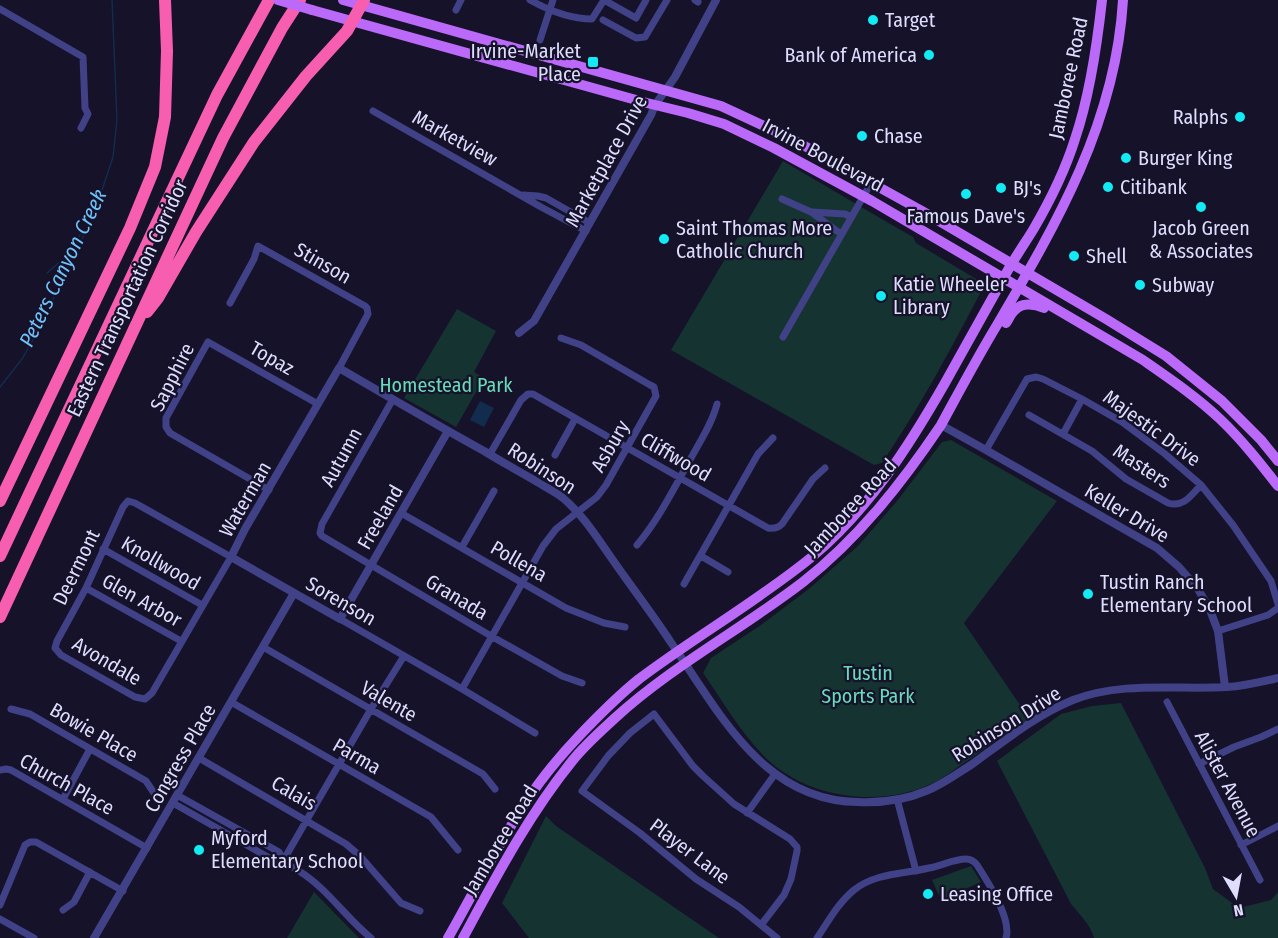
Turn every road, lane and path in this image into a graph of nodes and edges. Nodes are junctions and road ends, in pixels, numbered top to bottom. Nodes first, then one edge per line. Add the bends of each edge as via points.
1 (165, 0) edge
2 (269, 0) edge
3 (278, 0) edge
4 (300, 0) edge
5 (343, 0) edge
6 (461, 0) edge
7 (530, 0) edge
8 (553, 0) edge
9 (604, 0) edge
10 (646, 0) edge
11 (667, 0) edge
12 (716, 0) edge
13 (1102, 0) edge
14 (1123, 0) edge
15 (362, 3) edge
16 (0, 9) edge
17 (550, 9) junction
18 (456, 10) dead end
19 (603, 20) dead end
20 (353, 22) junction
21 (540, 40) dead end
22 (667, 90) junction
23 (655, 105) junction
24 (372, 111) dead end
25 (81, 128) dead end
26 (871, 183) junction
27 (863, 196) junction
28 (782, 199) dead end
29 (811, 212) junction
30 (851, 217) junction
31 (588, 227) junction
32 (841, 234) junction
33 (1011, 264) junction
34 (1027, 273) junction
35 (1004, 278) junction
36 (1019, 287) junction
37 (230, 303) dead end
38 (368, 311) joint
39 (134, 329) junction
40 (519, 333) dead end
41 (1100, 335) junction
42 (783, 337) dead end
43 (561, 338) dead end
44 (208, 342) joint
45 (339, 368) junction
46 (968, 376) junction
47 (393, 399) junction
48 (1082, 399) junction
49 (318, 404) junction
50 (717, 404) dead end
51 (1029, 415) dead end
52 (575, 419) junction
53 (941, 425) junction
54 (448, 431) junction
55 (1063, 435) junction
56 (773, 438) dead end
57 (628, 448) junction
58 (986, 450) junction
59 (490, 454) junction
60 (555, 455) dead end
61 (1278, 461) edge
62 (825, 468) dead end
63 (679, 479) junction
64 (1201, 485) junction
65 (1278, 486) edge
66 (269, 490) junction
67 (494, 491) dead end
68 (0, 501) edge
69 (128, 501) joint
70 (728, 506) junction
71 (577, 512) junction
72 (401, 513) junction
73 (320, 533) joint
74 (637, 545) dead end
75 (462, 547) junction
76 (103, 549) junction
77 (0, 556) edge
78 (231, 556) junction
79 (700, 556) junction
80 (371, 565) junction
81 (728, 572) dead end
82 (522, 582) junction
83 (684, 584) dead end
84 (86, 588) junction
85 (294, 593) junction
86 (202, 605) junction
87 (1278, 606) edge
88 (0, 617) edge
89 (340, 619) junction
90 (625, 627) dead end
91 (1218, 631) junction
92 (491, 636) junction
93 (182, 641) junction
94 (263, 647) junction
95 (55, 648) joint
96 (677, 652) junction
97 (404, 656) junction
98 (685, 664) junction
99 (1278, 678) edge
100 (582, 683) dead end
101 (1225, 687) junction
102 (462, 688) junction
103 (145, 699) joint
104 (231, 702) junction
105 (1167, 702) dead end
106 (11, 709) dead end
107 (371, 709) junction
108 (1278, 729) edge
109 (535, 733) dead end
110 (90, 749) junction
111 (199, 758) junction
112 (1199, 764) junction
113 (339, 765) junction
114 (1, 769) edge
115 (775, 774) junction
116 (495, 789) dead end
117 (154, 793) dead end
118 (63, 799) junction
119 (175, 799) junction
120 (897, 800) junction
121 (747, 813) junction
122 (307, 820) junction
123 (1278, 826) edge
124 (1241, 845) junction
125 (147, 848) junction
126 (458, 850) dead end
127 (283, 861) junction
128 (916, 871) junction
129 (90, 872) junction
130 (1260, 879) dead end
131 (123, 891) junction
132 (0, 905) edge
133 (63, 910) dead end
134 (420, 911) dead end
135 (0, 919) edge
136 (761, 925) junction
137 (34, 938) edge
138 (94, 938) edge
139 (371, 938) edge
140 (448, 938) edge
141 (463, 938) edge
142 (777, 938) edge
143 (817, 938) edge
144 (1005, 938) edge

1 - 68 highway via 165,117 155,167 130,228
2 - 77 highway, Eastern Transportation Corridor via 217,95
3 - 20 main road, Irvine Boulevard, bridge
4 - 39 highway, Eastern Transportation Corridor via 223,138
5 - 15 main road, Irvine Boulevard
6 - 18 street
7 - 17 street
8 - 17 street
9 - 10 street via 636,18
9 - 17 street via 592,19
11 - 19 street via 645,36 636,38
12 - 22 street, Marketplace Drive
13 - 33 main road, Jamboree Road via 1089,88 1076,137 1052,197
14 - 34 main road, Jamboree Road via 1113,72 1096,132 1076,182
15 - 20 highway
15 - 22 main road, Irvine Boulevard
16 - 25 street via 83,57 88,114
17 - 21 street
20 - 23 main road, Irvine Boulevard
20 - 39 highway via 254,142 158,298
22 - 23 street, Marketplace Drive
22 - 26 main road, Irvine Boulevard via 733,111
23 - 27 main road, Irvine Boulevard via 724,124
23 - 31 street, Marketplace Drive
24 - 31 street, Marketview via 521,195
26 - 27 street
26 - 33 main road, Irvine Boulevard
27 - 30 street
27 - 35 main road, Irvine Boulevard
28 - 29 street
29 - 30 street
29 - 32 street
30 - 32 street
31 - 40 street, Marketplace Drive via 534,321
32 - 42 street
33 - 34 main road, Irvine Boulevard
33 - 35 main road, Jamboree Road
34 - 36 main road, Jamboree Road
34 - 61 main road, Irvine Boulevard via 1166,356 1222,401
35 - 36 main road, Irvine Boulevard
35 - 96 main road, Jamboree Road via 926,417 862,506 814,555
36 - 41 main road, Irvine Boulevard
36 - 46 main road, Jamboree Road
37 - 38 street, Stinson via 258,246
38 - 45 street, Waterman
39 - 88 highway, Eastern Transportation Corridor
41 - 46 main road via 1037,304 1023,305 1015,309 980,366
41 - 65 main road, Irvine Boulevard via 1143,360 1219,418
43 - 57 street, Asbury via 581,345 654,387 654,401
44 - 49 street, Topaz
44 - 66 street, Sapphire via 166,418 165,428
45 - 47 street, Robinson
45 - 49 street, Waterman
46 - 53 main road, Jamboree Road
47 - 54 street, Robinson
47 - 73 street, Autumn
48 - 55 street
48 - 58 street, Majestic Drive via 1043,379 1027,379
48 - 64 street, Majestic Drive via 1122,422
49 - 66 street, Waterman
50 - 63 street via 714,417
51 - 55 street, Masters
52 - 57 street, Cliffwood
52 - 59 street, Cliffwood via 528,394
52 - 60 street
53 - 58 street, Keller Drive
53 - 98 main road, Jamboree Road via 892,492 839,550 770,607
54 - 59 street, Robinson
54 - 72 street, Freeland
55 - 64 street, Masters via 1092,451 1136,485 1176,505
56 - 70 street via 758,454
57 - 63 street, Cliffwood
57 - 71 street, Asbury via 602,491
58 - 91 street, Keller Drive via 1156,548 1198,589
59 - 71 street, Robinson via 562,497
62 - 70 street, Cliffwood via 776,528 768,528
63 - 70 street, Cliffwood
63 - 74 street
64 - 87 street, Majestic Drive via 1271,581
66 - 78 street, Waterman
67 - 75 street
69 - 76 street, Deermont
69 - 78 street, Sorenson
70 - 79 street
71 - 82 street, Asbury via 550,536
71 - 96 street, Robinson
72 - 75 street, Pollena
72 - 80 street, Freeland
73 - 80 street, Granada
75 - 82 street, Pollena
76 - 84 street, Deermont
76 - 86 street, Knollwood
78 - 85 street, Sorenson
78 - 86 street, Waterman
79 - 81 street
79 - 83 street
80 - 89 street, Freeland
80 - 92 street, Granada
82 - 90 street, Pollena via 586,617
82 - 92 street, Asbury
84 - 93 street, Glen Arbor
84 - 95 street, Deermont
85 - 89 street, Sorenson
85 - 94 street, Congress Place
86 - 93 street, Waterman
87 - 91 street, Majestic Drive via 1268,615
89 - 97 street, Sorenson
91 - 101 street, Keller Drive
92 - 100 street, Granada
92 - 102 street, Asbury
93 - 103 street, Waterman
94 - 104 street, Congress Place
94 - 107 street, Valente
95 - 103 street, Avondale via 135,697
96 - 98 street, Robinson Drive
96 - 140 main road, Jamboree Road via 609,705 555,762 525,803
97 - 102 street, Sorenson
97 - 107 street
98 - 115 street, Robinson Drive via 747,750
98 - 141 main road, Jamboree Road via 616,718 574,759 529,822
99 - 101 street, Robinson Drive
101 - 120 street, Robinson Drive via 1114,689 1075,700 1038,718 926,792
102 - 109 street, Sorenson
104 - 111 street, Congress Place
104 - 113 street, Parma
105 - 112 street, Alister Avenue
106 - 110 street, Bowie Place via 30,714
107 - 113 street
107 - 116 street, Valente via 483,774
108 - 112 street
110 - 117 street, Bowie Place via 146,781
110 - 118 street
111 - 119 street, Congress Place
111 - 122 street, Calais
112 - 124 street, Alister Avenue
113 - 122 street
113 - 126 street, Parma via 431,817
114 - 118 street, Church Place via 11,770
115 - 120 street, Robinson Drive via 796,787 838,800
115 - 121 street
118 - 125 street, Church Place
119 - 125 street, Congress Place
119 - 127 street via 279,852
120 - 128 street
121 - 136 street via 795,842 798,851 787,889
121 - 136 street, Player Lane via 693,766 654,714 608,756 582,791
122 - 127 street
122 - 134 street, Calais via 354,850 401,903
123 - 124 street
124 - 130 street, Alister Avenue
125 - 131 street, Congress Place
127 - 139 street via 321,886
128 - 143 street via 878,878 855,889
128 - 144 street via 958,860 974,861 995,895 1008,931
129 - 131 street
129 - 132 street via 30,842 25,845
129 - 133 street via 74,902
131 - 138 street, Congress Place
135 - 137 street
136 - 142 street, Player Lane

